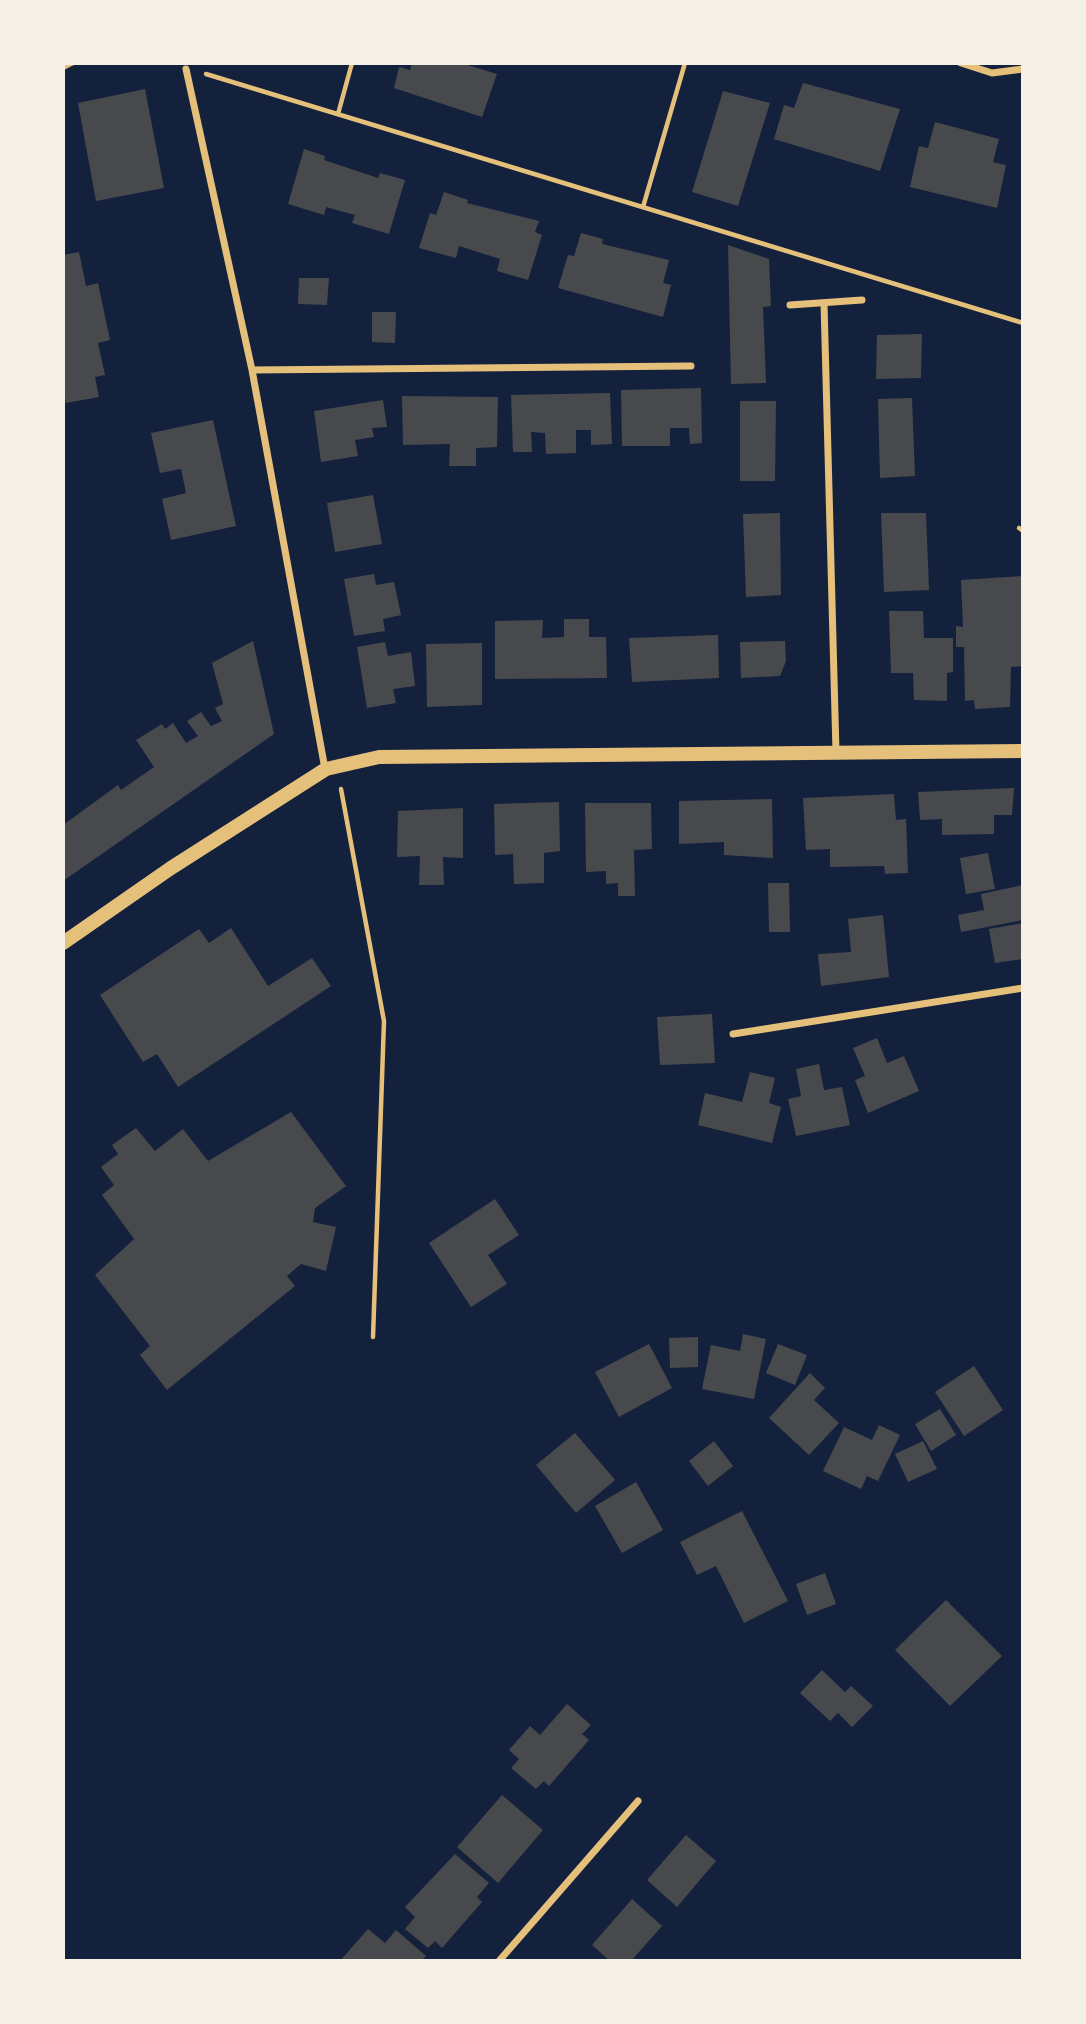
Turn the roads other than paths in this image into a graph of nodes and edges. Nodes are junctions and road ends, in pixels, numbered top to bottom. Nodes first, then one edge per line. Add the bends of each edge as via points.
1 (961, 63) edge
2 (186, 69) road end
3 (1023, 69) edge
4 (862, 300) dead end
5 (824, 303) junction
6 (790, 305) dead end
7 (691, 366) dead end
8 (252, 370) junction
9 (1023, 751) edge
10 (836, 752) junction
11 (331, 768) junction
12 (63, 943) edge
13 (1023, 988) edge
14 (733, 1034) dead end
15 (638, 1801) dead end
16 (499, 1961) edge

1 - 3 street via 992,73
2 - 8 street
4 - 5 street
5 - 6 street
5 - 10 street
7 - 8 street
8 - 11 street
9 - 10 main road
10 - 11 main road via 379,758
11 - 12 main road via 181,861
13 - 14 street
15 - 16 street

